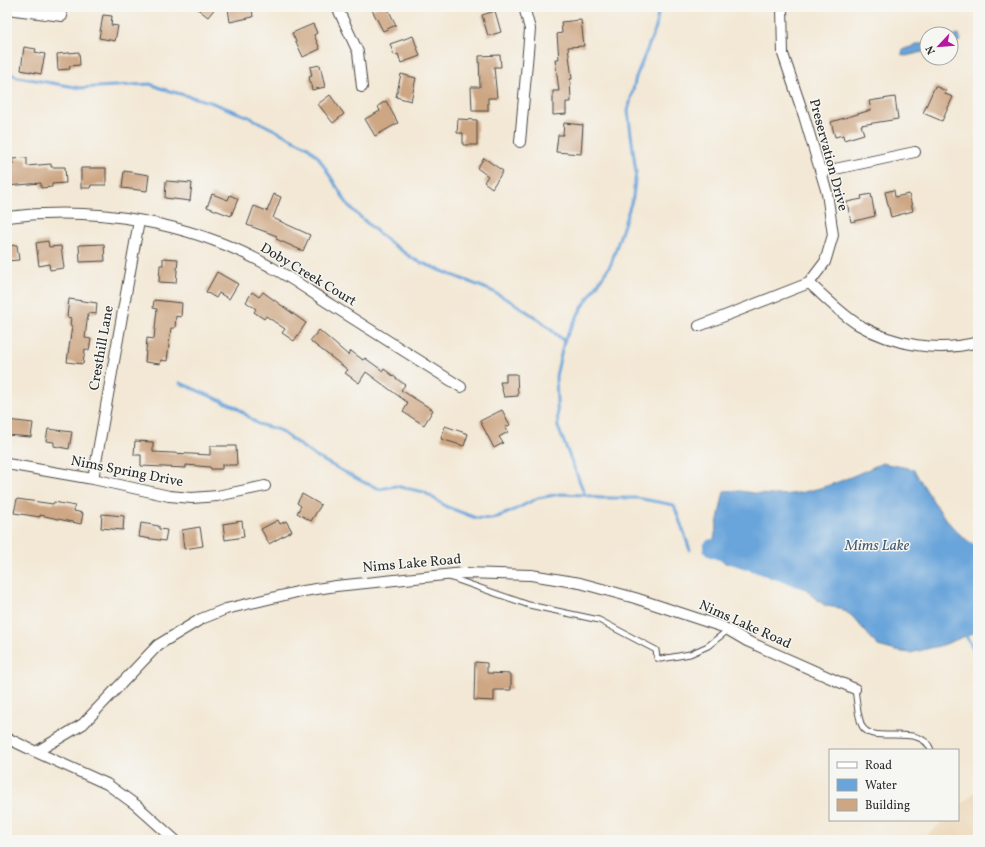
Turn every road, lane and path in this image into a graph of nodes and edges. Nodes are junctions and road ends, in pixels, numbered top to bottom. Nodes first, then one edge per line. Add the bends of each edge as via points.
1 (337, 7) edge
2 (524, 7) edge
3 (782, 7) edge
4 (7, 9) edge
5 (62, 16) dead end
6 (362, 87) dead end
7 (520, 142) dead end
8 (915, 152) dead end
9 (820, 172) junction
10 (7, 217) edge
11 (139, 221) junction
12 (809, 283) junction
13 (699, 326) dead end
14 (978, 342) edge
15 (461, 387) dead end
16 (7, 464) edge
17 (92, 479) junction
18 (265, 486) dead end
19 (443, 575) junction
20 (728, 630) junction
21 (855, 689) joint
22 (7, 738) edge
23 (930, 749) edge
24 (36, 752) junction
25 (175, 840) edge

1 - 6 street via 358,52
2 - 7 street via 530,29
3 - 9 street, Preservation Drive via 783,54
4 - 5 street
8 - 9 street
9 - 12 street, Preservation Drive via 827,193 833,235 825,262
10 - 11 street, Doby Creek Court via 66,213
11 - 15 street, Doby Creek Court via 169,226 219,243 271,266
11 - 17 street, Cresthill Lane
12 - 13 street
12 - 14 street via 858,325 900,342 937,347
16 - 17 street, Nims Spring Drive
17 - 18 street, Nims Spring Drive via 169,496 192,498 217,496
19 - 20 street, Nims Lake Road via 531,575 580,583 674,610
19 - 20 lane via 529,605 599,620 648,644 656,650 657,658 661,659 690,654 708,646
19 - 24 street, Nims Lake Road via 296,592 226,609 201,619 158,645 83,724
20 - 21 street, Nims Lake Road
21 - 23 lane via 860,718 865,730 876,735 911,736 928,744
22 - 24 street
24 - 25 street via 107,784 136,805

